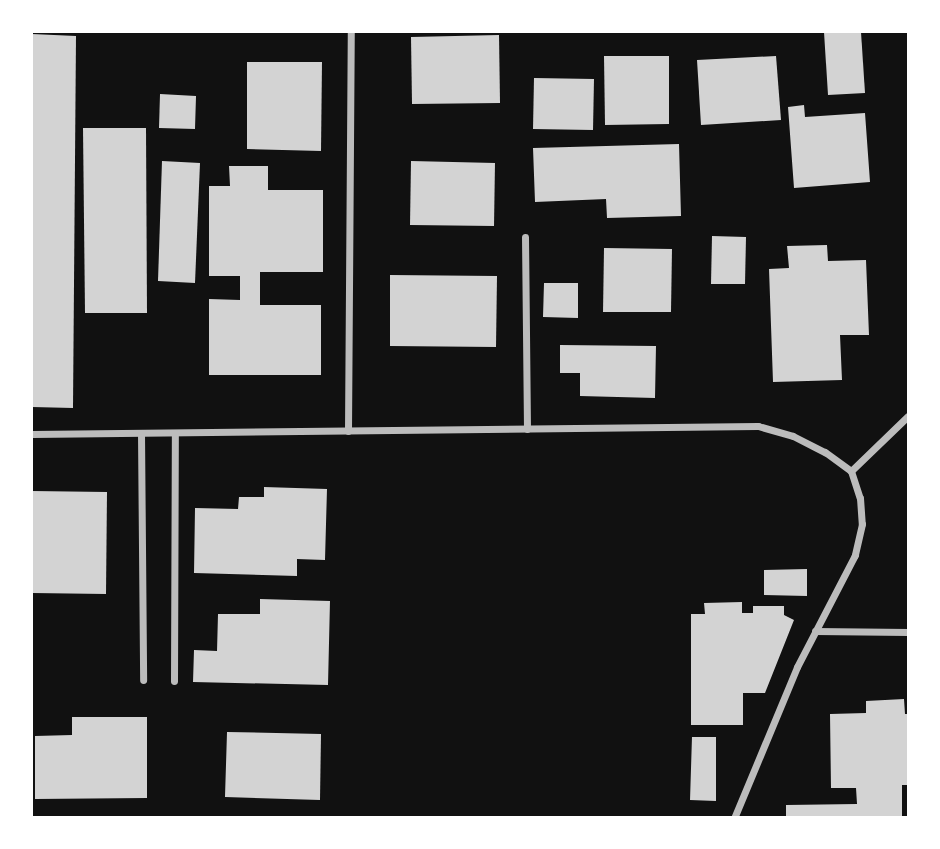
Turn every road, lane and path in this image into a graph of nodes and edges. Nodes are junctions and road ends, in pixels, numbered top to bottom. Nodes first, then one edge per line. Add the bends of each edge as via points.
1 (351, 32) edge
2 (525, 237) dead end
3 (908, 416) edge
4 (527, 429) junction
5 (348, 431) junction
6 (141, 433) junction
7 (175, 433) junction
8 (32, 434) edge
9 (851, 471) junction
10 (815, 631) junction
11 (908, 632) edge
12 (143, 680) dead end
13 (174, 681) dead end
14 (734, 817) edge

1 - 5 street
2 - 4 street
3 - 9 street
4 - 5 street
4 - 9 street via 758,426 793,436
5 - 7 street
6 - 7 street
6 - 8 street
6 - 12 street
7 - 13 street
9 - 10 street via 860,498 855,555
10 - 11 street
10 - 14 street

